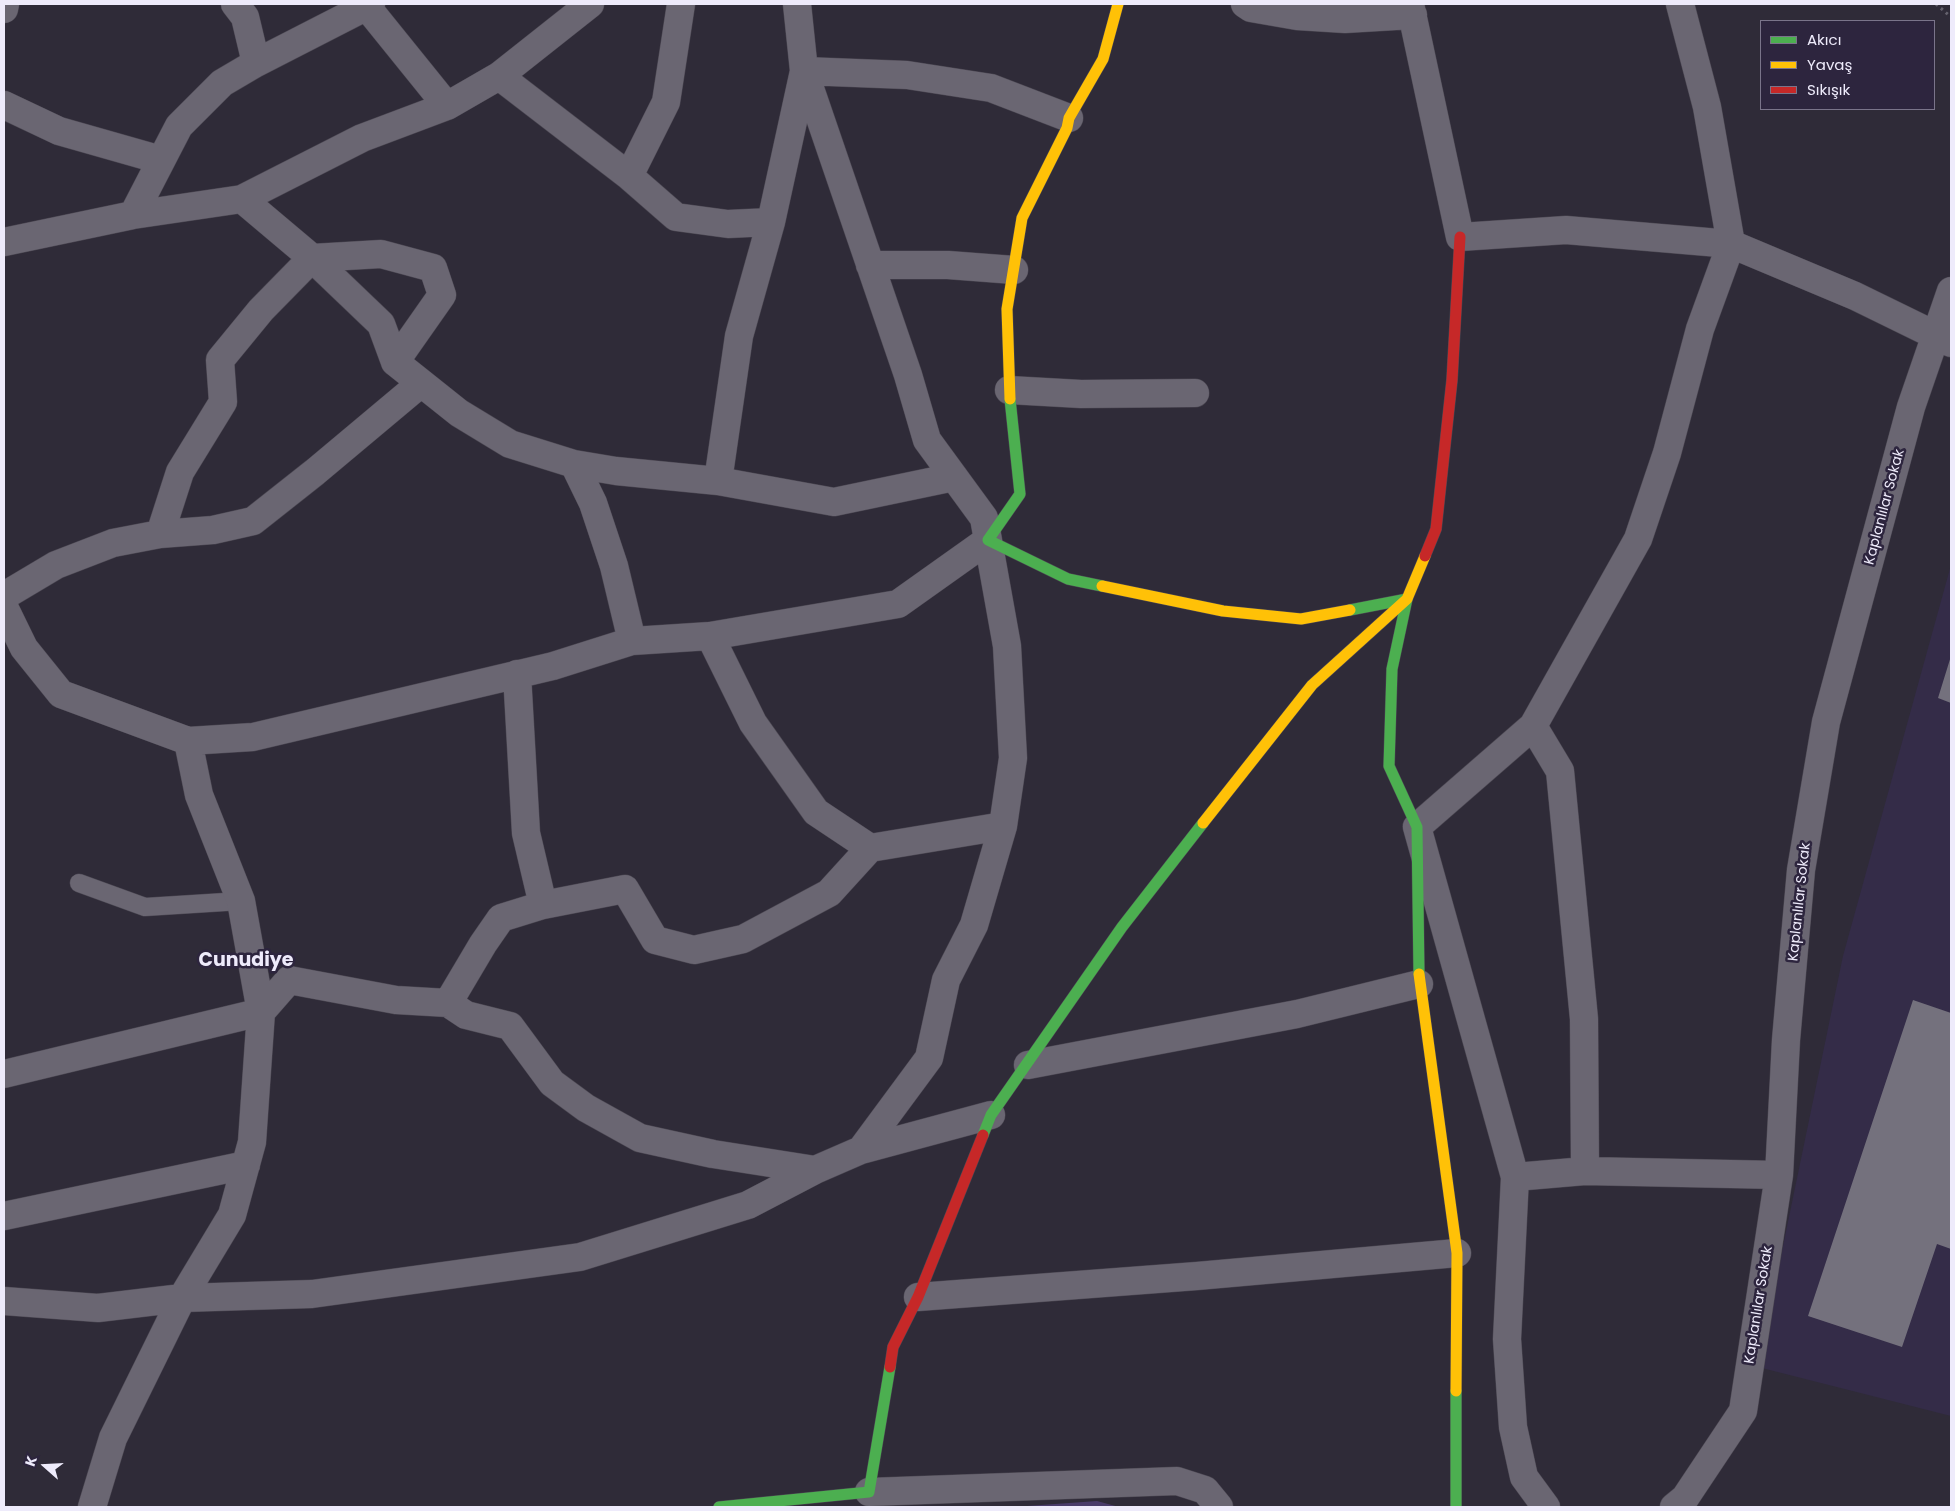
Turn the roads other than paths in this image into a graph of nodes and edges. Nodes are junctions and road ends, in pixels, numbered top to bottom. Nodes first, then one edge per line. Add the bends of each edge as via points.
1 (5, 4) edge
2 (235, 4) edge
3 (590, 4) edge
4 (681, 4) edge
5 (796, 4) edge
6 (1118, 4) edge
7 (1245, 4) edge
8 (1680, 4) edge
9 (369, 6) edge
10 (4, 8) edge
11 (1412, 9) edge
12 (256, 63) junction
13 (804, 71) junction
14 (500, 76) junction
15 (4, 105) edge
16 (447, 106) junction
17 (1070, 118) junction
18 (161, 160) junction
19 (629, 176) junction
20 (242, 199) junction
21 (133, 215) junction
22 (771, 222) junction
23 (1460, 237) junction
24 (4, 242) edge
25 (1731, 244) junction
26 (312, 258) junction
27 (870, 264) junction
28 (1014, 270) junction
29 (1951, 291) edge
30 (1944, 339) edge
31 (395, 362) junction
32 (420, 384) junction
33 (1009, 390) junction
34 (1195, 393) dead end
35 (574, 464) junction
36 (954, 477) junction
37 (718, 481) junction
38 (160, 534) junction
39 (988, 540) junction
40 (4, 596) edge
41 (1407, 599) junction
42 (4, 607) edge
43 (710, 636) junction
44 (632, 641) junction
45 (516, 674) junction
46 (1533, 726) junction
47 (188, 741) junction
48 (1003, 826) junction
49 (1417, 828) junction
50 (870, 848) junction
51 (80, 883) dead end
52 (242, 901) junction
53 (543, 905) junction
54 (1419, 984) junction
55 (448, 1003) junction
56 (261, 1012) junction
57 (1028, 1065) junction
58 (4, 1074) edge
59 (991, 1115) junction
60 (861, 1150) junction
61 (246, 1165) junction
62 (815, 1170) junction
63 (1586, 1171) junction
64 (1779, 1175) junction
65 (1515, 1178) junction
66 (4, 1216) edge
67 (1457, 1253) junction
68 (918, 1297) junction
69 (182, 1298) junction
70 (4, 1301) edge
71 (869, 1492) junction
72 (92, 1507) edge
73 (719, 1507) edge
74 (1219, 1507) edge
75 (1456, 1507) edge
76 (1546, 1507) edge
77 (1674, 1507) edge

1 - 10 street
2 - 12 street via 245,17
3 - 14 street
4 - 19 street via 666,102
5 - 13 street
6 - 17 street via 1103,59
7 - 11 street via 1251,8 1297,16 1345,19
8 - 25 street via 1707,106
9 - 12 street
9 - 16 street
11 - 23 street
12 - 18 street via 222,83 179,126
13 - 17 street via 907,76 991,88
13 - 22 street
13 - 27 street
14 - 16 street
14 - 19 street
15 - 18 street via 59,131
16 - 20 street via 362,138
17 - 28 street via 1022,218
18 - 21 street
19 - 22 street via 676,217 728,224
20 - 21 street
20 - 26 street
21 - 24 street
22 - 37 street via 739,336
23 - 25 street via 1566,230
23 - 41 street via 1452,380 1436,529
25 - 30 street via 1855,296
25 - 46 street via 1700,329 1667,453 1638,538
26 - 31 street via 380,324
26 - 31 street via 381,254 433,268 442,296
26 - 38 street via 261,310 220,360 223,402 180,472
27 - 28 street
27 - 36 street via 927,440
28 - 33 street via 1007,309
29 - 30 street, Kaplanlılar Sokak
30 - 64 street, Kaplanlılar Sokak via 1911,407 1826,722 1801,870 1786,1040
31 - 32 street
32 - 35 street via 510,444
32 - 38 street via 253,521 213,530
33 - 34 street via 1081,394
33 - 39 street via 1020,494
35 - 37 street
35 - 44 street via 596,512 614,566
36 - 37 street via 834,502
36 - 39 street via 984,518
38 - 40 street via 113,543 64,562
39 - 41 street via 1068,579 1223,611 1301,619
39 - 43 street via 898,604
39 - 48 street via 1007,646 1013,758
41 - 49 street via 1392,668 1389,766
41 - 57 street via 1312,685 1122,927
42 - 47 street via 24,648 61,694
43 - 44 street
43 - 50 street via 753,723 816,812
44 - 45 street via 554,666
45 - 47 street via 252,737
45 - 53 street via 526,834
46 - 49 street
46 - 63 street via 1560,771 1584,1019
47 - 52 street via 199,795
48 - 50 street
48 - 60 street via 974,925 946,980 929,1058
49 - 54 street
49 - 65 street
50 - 53 street via 829,893 743,939 694,950 655,940 625,889
51 - 52 lane via 145,907
52 - 56 street
53 - 55 street via 501,918
54 - 57 street via 1297,1014
54 - 67 street
55 - 56 street via 396,1000 289,980
55 - 62 street via 466,1015 510,1026 552,1083 586,1108 640,1138 713,1154
56 - 58 street
56 - 61 street via 252,1142
57 - 59 street
59 - 60 street
59 - 68 street
60 - 62 street
61 - 66 street
61 - 69 street via 232,1215
62 - 69 street via 748,1205 580,1257 312,1294
63 - 64 street
63 - 65 street
64 - 77 street, Kaplanlılar Sokak via 1743,1411 1685,1498
65 - 76 street via 1507,1339 1514,1427 1524,1477
67 - 68 street
67 - 75 street
68 - 71 street via 893,1347
69 - 70 street via 98,1308
69 - 72 street via 113,1438
71 - 73 street
71 - 74 street via 1177,1481 1205,1490

